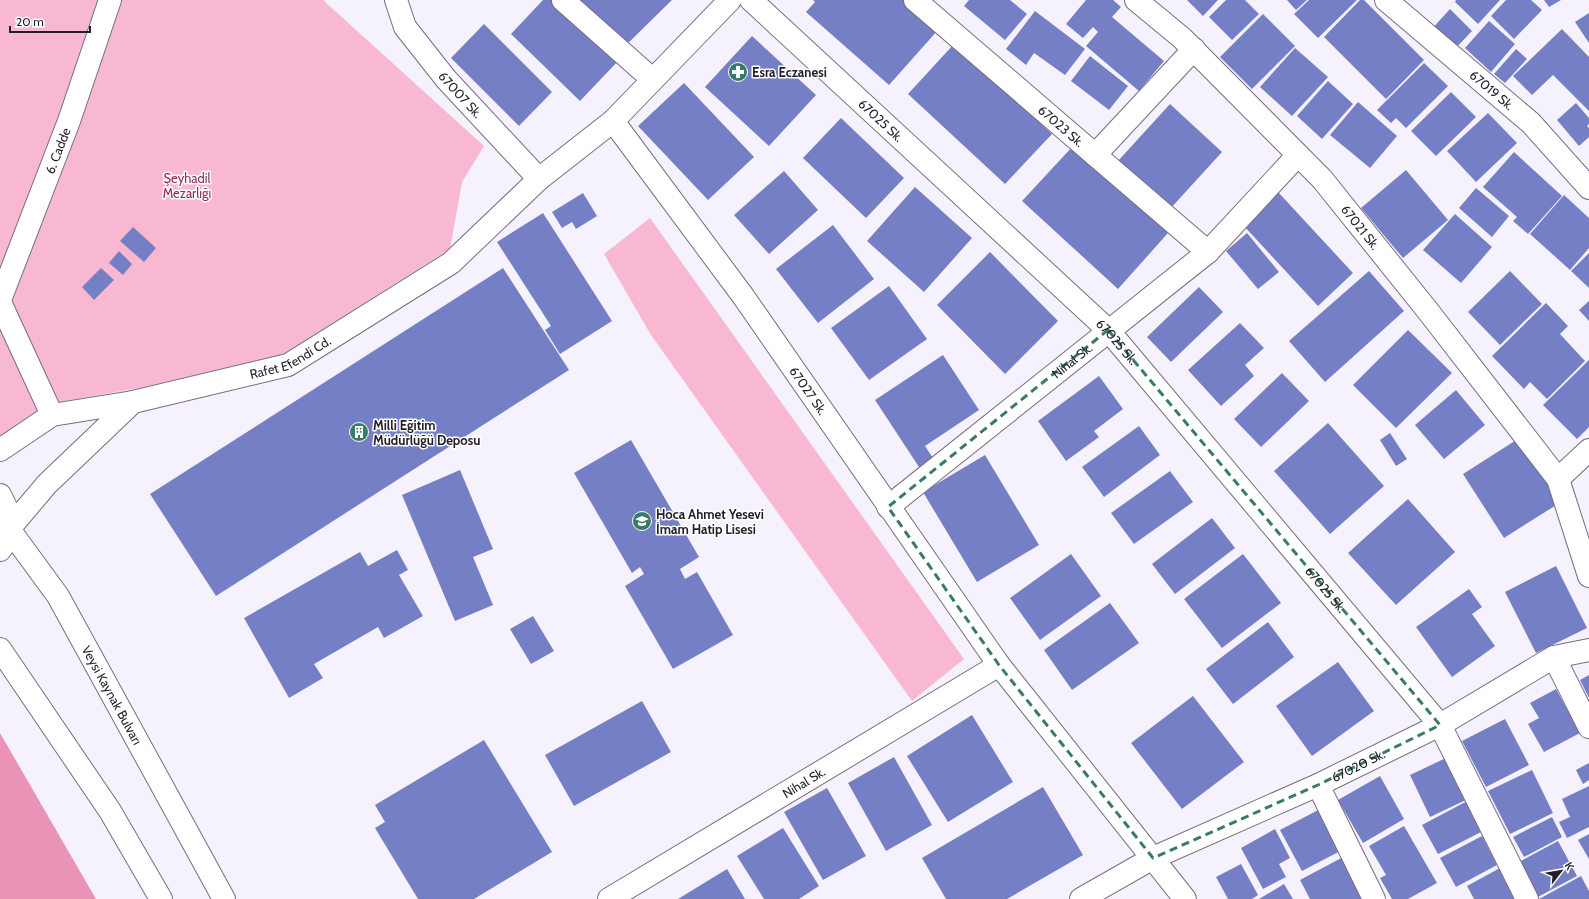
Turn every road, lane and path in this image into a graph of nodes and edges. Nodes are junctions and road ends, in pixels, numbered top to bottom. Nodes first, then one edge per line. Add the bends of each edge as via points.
1 (110, 0) edge
2 (396, 0) edge
3 (563, 0) edge
4 (730, 0) edge
5 (751, 0) edge
6 (915, 0) edge
7 (1136, 0) edge
8 (1386, 0) edge
9 (1194, 49) junction
10 (652, 79) junction
11 (613, 121) junction
12 (1095, 155) junction
13 (1298, 155) junction
14 (539, 179) junction
15 (1589, 188) edge
16 (1208, 252) junction
17 (0, 301) edge
18 (1108, 330) junction
19 (133, 402) junction
20 (52, 415) junction
21 (0, 450) edge
22 (1589, 450) edge
23 (1558, 479) junction
24 (0, 495) edge
25 (888, 507) junction
26 (9, 529) junction
27 (0, 550) edge
28 (1589, 576) edge
29 (0, 648) edge
30 (1589, 650) edge
31 (1554, 657) junction
32 (998, 665) junction
33 (1440, 725) junction
34 (1589, 726) edge
35 (1318, 785) junction
36 (1153, 858) junction
37 (161, 899) edge
38 (224, 899) edge
39 (609, 899) edge
40 (1081, 899) edge
41 (1185, 899) edge
42 (1374, 899) edge
43 (1527, 899) edge

1 - 17 street, 6. Cadde via 69,121
2 - 14 street, 67007 Sk. via 404,27 446,79
3 - 10 street
4 - 10 street, Rafet Efendi Cd.
5 - 18 street, 67025 Sk.
6 - 12 street, 67023 Sk.
7 - 9 street, 67021 Sk.
8 - 15 street, 67019 Sk. via 1531,123
9 - 12 street
9 - 13 street, 67021 Sk.
10 - 11 street, Rafet Efendi Cd.
11 - 14 street, Rafet Efendi Cd.
11 - 25 street, 67027 Sk. via 743,296
12 - 16 street, 67023 Sk.
13 - 16 street, Nihal Sk.
13 - 23 street, 67021 Sk. via 1322,179 1428,310
14 - 19 street, Rafet Efendi Cd. via 451,263 288,365
16 - 18 street, Nihal Sk.
17 - 20 street, 6. Cadde
18 - 25 street, Nihal Sk.
18 - 33 street, 67025 Sk.
19 - 20 street, Rafet Efendi Cd.
19 - 26 street via 47,484
20 - 21 street, Rafet Efendi Cd.
22 - 23 street
23 - 28 street, 67021 Sk.
24 - 26 street via 9,513
25 - 32 street, 67027 Sk.
26 - 27 street
26 - 38 street, Veysi Kaynak Bulvarı via 58,596
29 - 37 street via 110,811
30 - 31 street, 67020 Sk.
31 - 33 street, 67020 Sk.
31 - 34 street
32 - 36 street, 67027 Sk.
32 - 39 street, Nihal Sk.
33 - 35 street, 67020 Sk.
33 - 43 street, 67025 Sk.
35 - 36 street, 67020 Sk.
35 - 42 street
36 - 40 street, 67020 Sk.
36 - 41 street, 67027 Sk.

